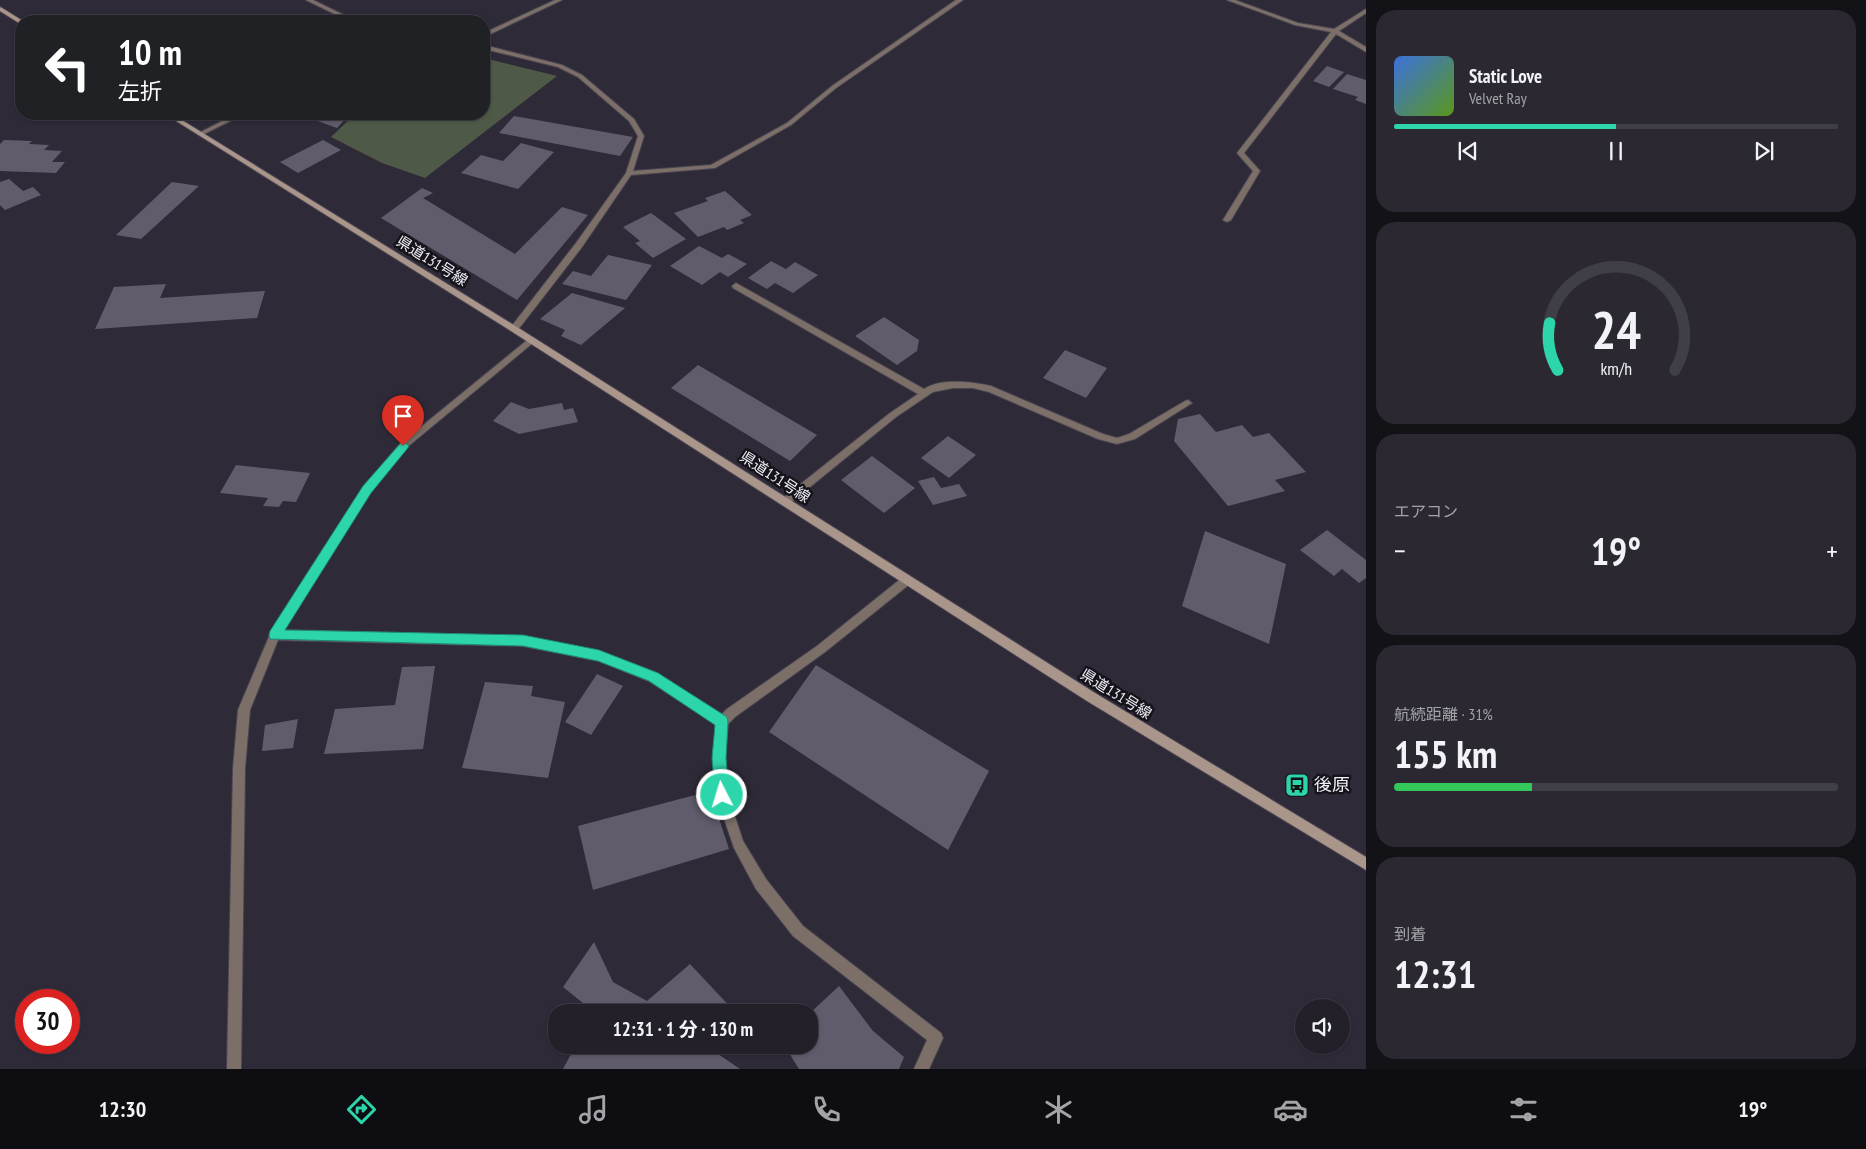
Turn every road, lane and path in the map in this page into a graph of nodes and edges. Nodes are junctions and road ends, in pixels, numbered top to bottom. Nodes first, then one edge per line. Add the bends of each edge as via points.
1 (309, 0) edge
2 (558, 0) edge
3 (960, 0) edge
4 (1230, 0) edge
5 (0, 9) edge
6 (1366, 11) edge
7 (341, 15) edge
8 (15, 18) edge
9 (1335, 31) junction
10 (490, 32) edge
11 (490, 48) edge
12 (1366, 50) edge
13 (178, 120) edge
14 (229, 120) edge
15 (200, 134) junction
16 (629, 173) junction
17 (1228, 220) dead end
18 (736, 286) dead end
19 (514, 329) junction
20 (531, 340) junction
21 (924, 394) junction
22 (1188, 403) dead end
23 (786, 501) junction
24 (907, 580) junction
25 (275, 635) junction
26 (722, 722) junction
27 (1366, 864) edge
28 (234, 1069) edge
29 (920, 1069) edge

1 - 7 street
2 - 10 street
3 - 16 street via 834,87 789,124 713,167
4 - 9 street via 1297,24
5 - 8 main road
6 - 9 street
9 - 12 street
9 - 17 street via 1240,153 1257,171
11 - 16 street via 560,66 580,76 632,120 641,136
13 - 15 main road, 県道131号線
14 - 15 street
15 - 19 main road, 県道131号線
16 - 19 street
18 - 21 street
19 - 20 main road, 県道131号線
20 - 23 main road, 県道131号線
20 - 25 street via 403,446 367,490
21 - 22 street via 931,389 953,385 991,389 1117,441 1132,437
21 - 23 street
23 - 24 main road, 県道131号線
24 - 26 street
24 - 27 main road, 県道131号線 via 1090,697
25 - 26 street via 523,641 599,656 653,677
25 - 28 street via 244,710 239,768
26 - 29 street via 719,758 722,795 738,844 761,884 798,931 936,1038

